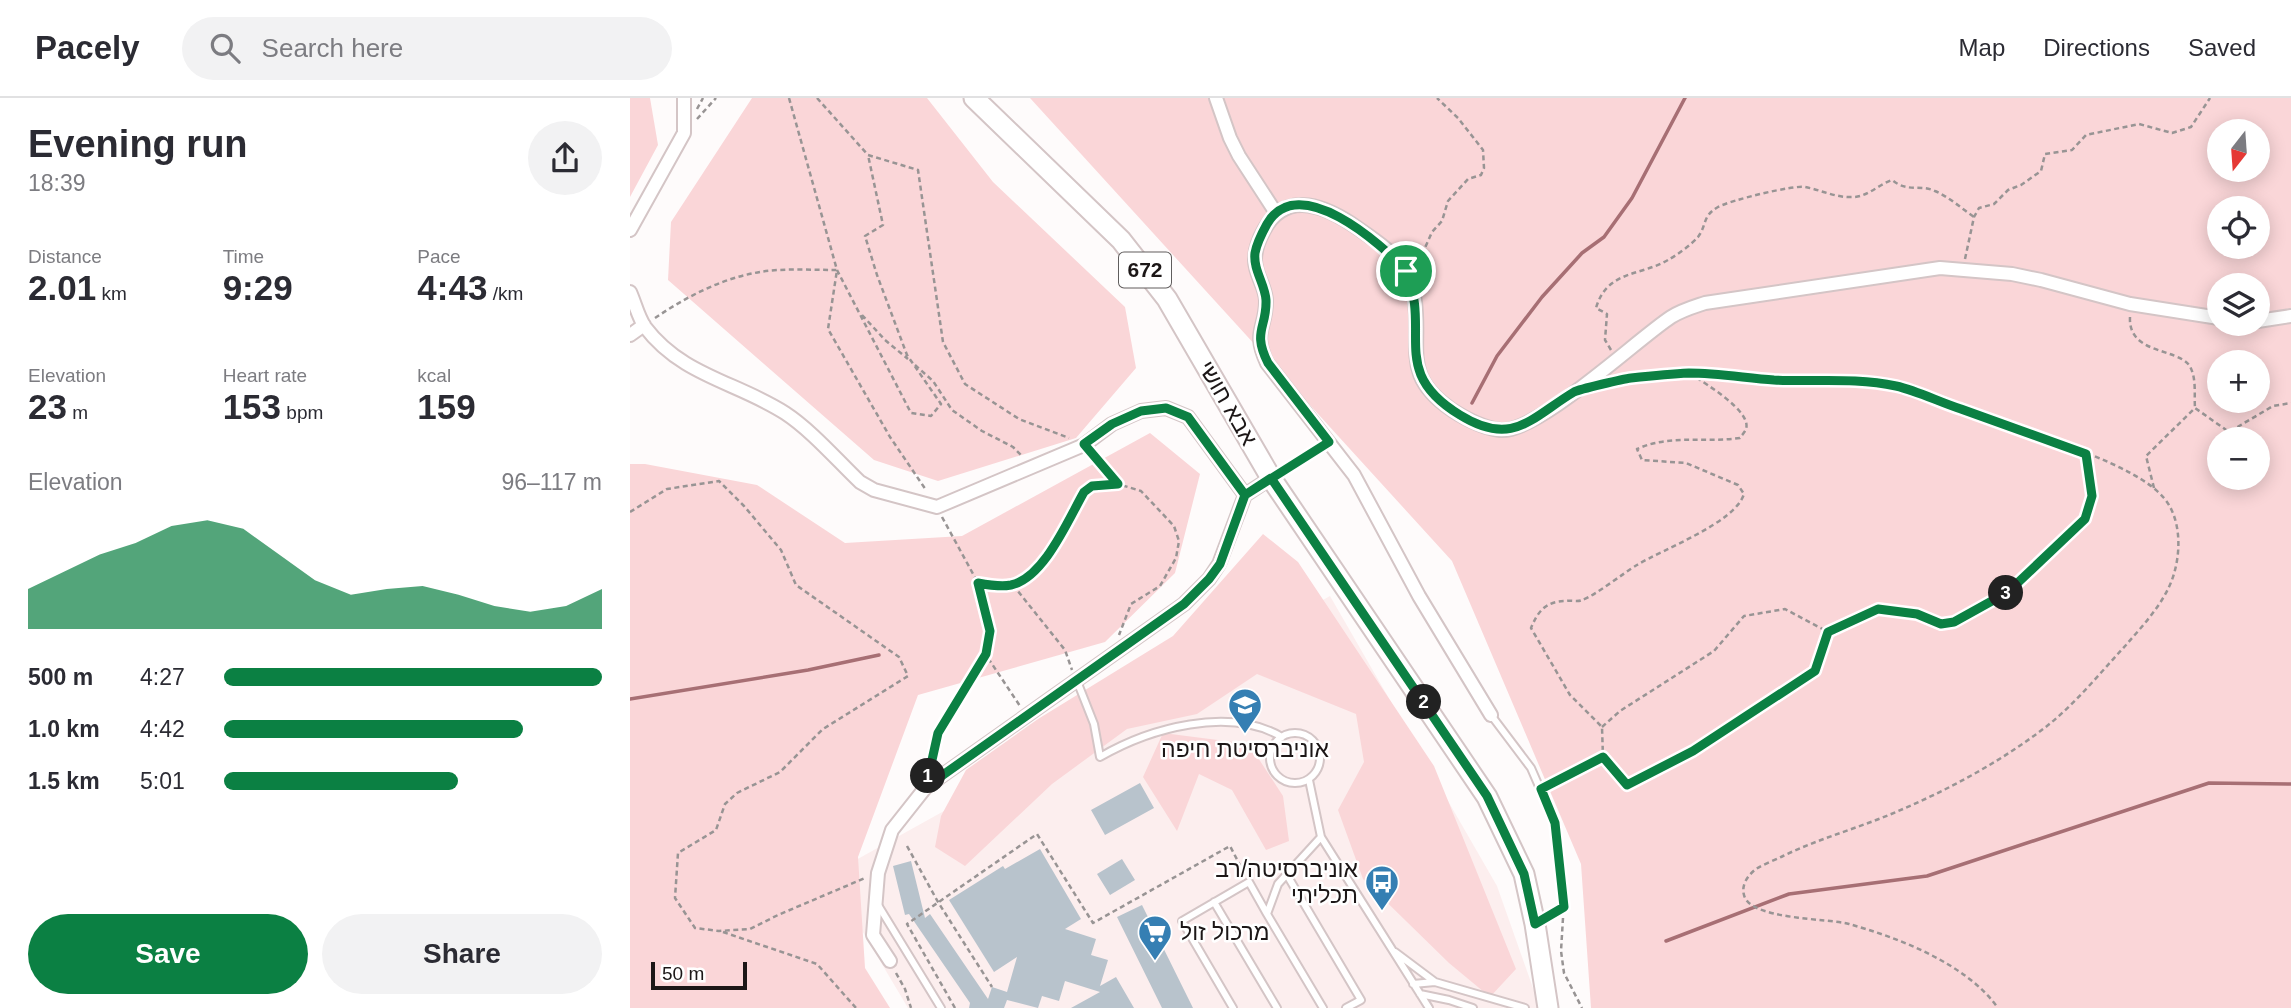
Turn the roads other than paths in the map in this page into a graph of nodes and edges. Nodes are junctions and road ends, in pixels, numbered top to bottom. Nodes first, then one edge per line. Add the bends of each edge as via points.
1 (684, 98) edge
2 (974, 98) edge
3 (1216, 98) edge
4 (1276, 213) junction
5 (630, 230) edge
6 (630, 292) edge
7 (2207, 316) edge
8 (2291, 316) edge
9 (2270, 319) edge
10 (644, 325) junction
11 (630, 335) edge
12 (1329, 442) junction
13 (1271, 478) junction
14 (1245, 495) junction
15 (1076, 679) junction
16 (1490, 715) joint
17 (1282, 737) junction
18 (1309, 780) junction
19 (1321, 837) junction
20 (1287, 875) junction
21 (876, 901) junction
22 (1214, 902) junction
23 (1267, 914) junction
24 (1535, 924) junction
25 (1391, 949) junction
26 (890, 961) road end
27 (1435, 982) junction
28 (1413, 984) junction
29 (1420, 994) junction
30 (941, 1008) edge
31 (1233, 1008) edge
32 (1277, 1008) edge
33 (1322, 1008) edge
34 (1346, 1008) edge
35 (1429, 1008) edge
36 (1473, 1008) edge
37 (1525, 1008) edge
38 (1548, 1008) edge

1 - 5 street via 684,133
2 - 13 main road, אבא חושי / 672 via 1121,240 1167,299
3 - 4 street via 1239,156
4 - 7 street via 1306,206 1326,210 1379,244 1406,271 1413,287 1415,358 1421,378 1435,398 1463,417 1501,430 1515,429 1536,418 1672,316 1705,303 1940,268 2041,280 2130,304
4 - 12 street via 1255,251 1266,299 1260,328 1262,351
6 - 10 street
8 - 9 street
10 - 11 street
10 - 14 street via 671,355 695,371 786,414 860,482 937,508 1084,444 1141,411 1166,408 1188,417
12 - 13 lane
12 - 16 street via 1354,475
13 - 14 street
13 - 24 main road, אבא חושי / 672 via 1487,796 1524,874
14 - 15 street via 1220,564 1209,579 1184,604
15 - 17 lane via 1094,724 1100,757 1126,741 1201,724 1244,722
15 - 21 street via 926,787 892,830 878,873
16 - 24 lane via 1531,768 1555,823 1564,907
17 - 18 lane via 1290,733 1307,736 1319,749 1320,766
17 - 18 lane via 1271,749 1273,772 1293,784
18 - 19 lane
19 - 20 lane
19 - 25 lane
20 - 23 lane via 1278,884
20 - 34 lane via 1361,1000
21 - 26 street via 873,935
21 - 30 lane
22 - 23 lane via 1249,882
22 - 31 lane via 1182,921
22 - 32 lane
23 - 33 lane
24 - 38 main road, אבא חושי / 672
25 - 27 lane
25 - 28 lane
27 - 28 lane
27 - 37 lane
28 - 29 lane
29 - 35 lane
29 - 36 lane

